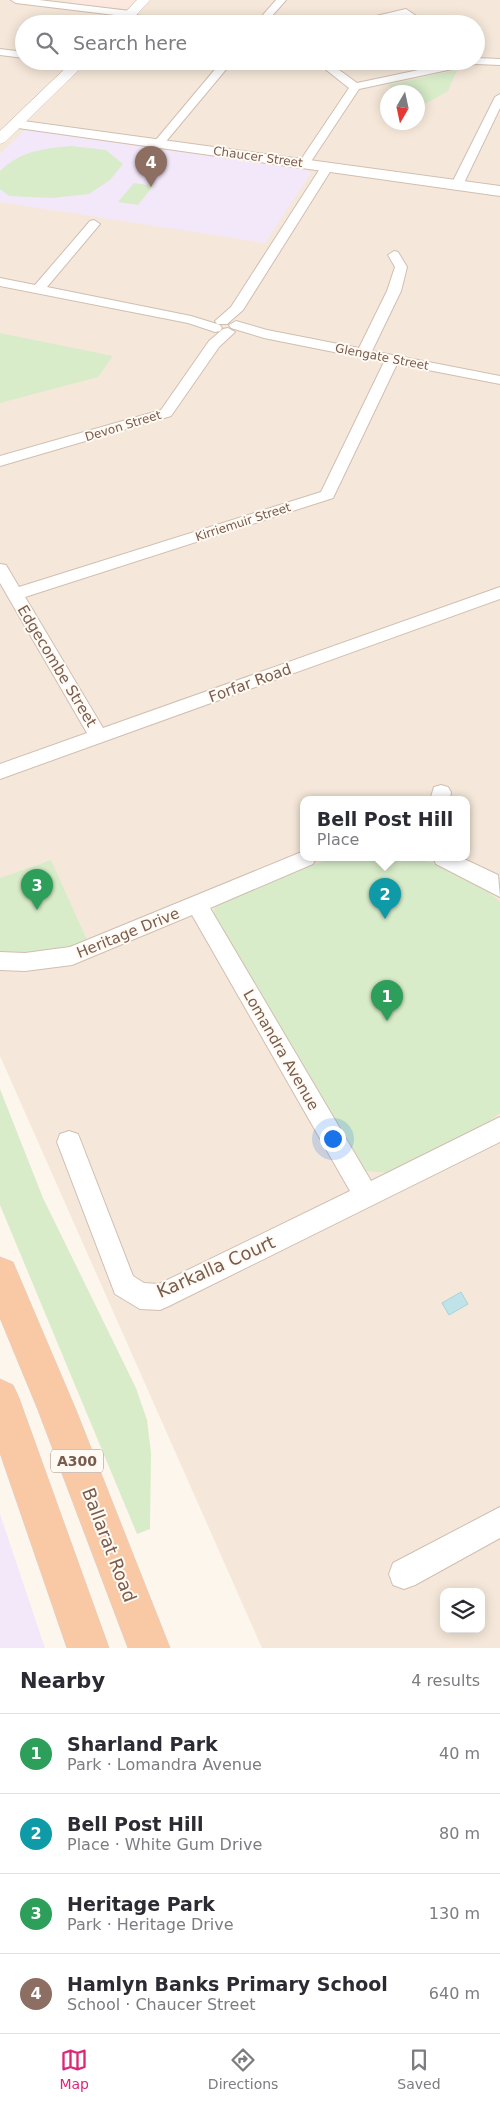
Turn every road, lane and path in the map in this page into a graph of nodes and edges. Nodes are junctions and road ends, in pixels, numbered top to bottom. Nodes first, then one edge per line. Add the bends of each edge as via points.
1 (16, 0) edge
2 (144, 0) edge
3 (280, 0) edge
4 (107, 15) edge
5 (128, 15) edge
6 (268, 15) edge
7 (384, 15) edge
8 (414, 15) edge
9 (0, 52) edge
10 (15, 54) edge
11 (485, 61) edge
12 (500, 62) edge
13 (69, 70) edge
14 (221, 70) edge
15 (332, 70) edge
16 (432, 70) edge
17 (355, 87) junction
18 (500, 97) edge
19 (0, 115) edge
20 (19, 121) junction
21 (0, 139) edge
22 (159, 144) junction
23 (304, 164) junction
24 (327, 167) junction
25 (457, 185) junction
26 (500, 191) edge
27 (94, 224) dead end
28 (394, 256) dead end
29 (0, 282) edge
30 (39, 289) junction
31 (225, 326) junction
32 (364, 353) junction
33 (392, 359) junction
34 (500, 380) edge
35 (0, 461) edge
36 (0, 569) edge
37 (500, 593) edge
38 (15, 594) junction
39 (99, 737) junction
40 (0, 772) edge
41 (300, 861) edge
42 (449, 861) edge
43 (500, 889) edge
44 (196, 905) junction
45 (0, 961) edge
46 (500, 1128) edge
47 (69, 1142) dead end
48 (366, 1196) junction
49 (0, 1275) edge
50 (0, 1398) edge
51 (500, 1522) edge
52 (404, 1574) dead end
53 (88, 1648) edge
54 (148, 1648) edge

1 - 4 street
2 - 5 main road
3 - 6 street
7 - 8 street via 408,9
9 - 10 street
11 - 12 street
13 - 20 main road
14 - 22 street
15 - 17 street
16 - 17 street
17 - 23 street
18 - 25 street
19 - 20 street, Chaucer Street
20 - 21 main road
20 - 22 street, Chaucer Street
22 - 23 street, Chaucer Street
23 - 24 street, Chaucer Street
24 - 25 street, Chaucer Street
24 - 31 street, Devon Street
25 - 26 street, Chaucer Street
27 - 30 street
28 - 32 street via 401,267 394,291
29 - 30 street, Glengate Street
30 - 31 street, Glengate Street
31 - 32 street, Glengate Street
31 - 35 street, Devon Street via 166,413
32 - 33 street, Glengate Street
33 - 34 street, Glengate Street
33 - 38 street, Kirriemuir Street via 327,495
36 - 38 street, Edgecombe Street
37 - 39 street, Forfar Road
38 - 39 street, Edgecombe Street
39 - 40 street, Forfar Road
41 - 44 street, Heritage Drive
42 - 43 street via 491,881
44 - 45 street, Heritage Drive via 72,956 25,962
44 - 48 street, Lomandra Avenue
46 - 48 street, Karkalla Court
47 - 48 street, Karkalla Court via 124,1285 140,1296 160,1297
49 - 54 highway, Ballarat Road / A300 via 57,1410
50 - 53 highway
51 - 52 street

